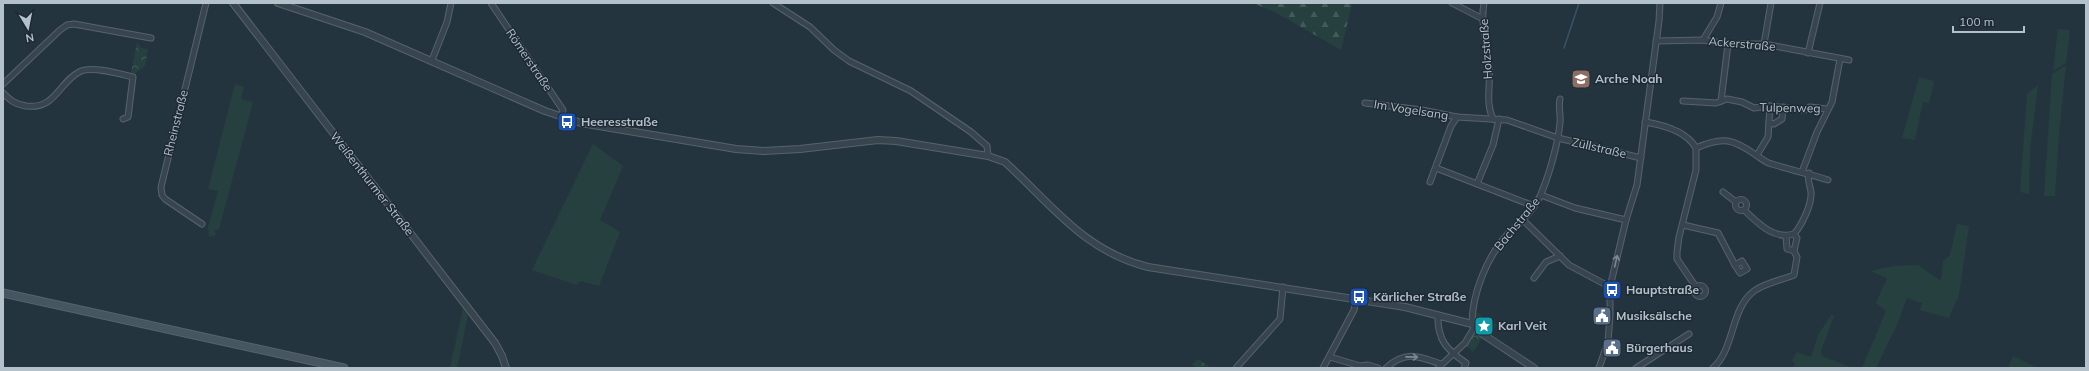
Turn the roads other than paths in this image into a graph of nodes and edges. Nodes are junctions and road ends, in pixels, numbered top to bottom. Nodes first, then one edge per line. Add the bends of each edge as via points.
1 (206, 3) edge
2 (233, 3) edge
3 (278, 3) edge
4 (451, 3) edge
5 (492, 3) edge
6 (773, 3) edge
7 (1452, 3) edge
8 (1484, 3) edge
9 (1660, 3) edge
10 (1722, 3) edge
11 (1771, 3) edge
12 (1820, 3) edge
13 (1483, 20) junction
14 (151, 38) dead end
15 (1703, 40) junction
16 (1656, 41) junction
17 (1728, 44) junction
18 (1764, 44) junction
19 (1808, 53) junction
20 (1840, 59) junction
21 (432, 60) junction
22 (1850, 60) dead end
23 (3, 84) edge
24 (3, 93) edge
25 (1560, 99) dead end
26 (1683, 101) dead end
27 (1721, 101) junction
28 (1364, 103) dead end
29 (1770, 106) junction
30 (1783, 107) junction
31 (1827, 109) junction
32 (561, 117) junction
33 (1457, 117) junction
34 (123, 119) dead end
35 (1493, 119) junction
36 (1499, 119) junction
37 (1769, 123) junction
38 (1645, 124) junction
39 (1558, 138) junction
40 (1696, 148) junction
41 (1757, 155) junction
42 (988, 156) junction
43 (1641, 158) junction
44 (1436, 168) junction
45 (1802, 172) junction
46 (1809, 173) junction
47 (1828, 180) dead end
48 (1430, 182) dead end
49 (1476, 184) junction
50 (1723, 192) dead end
51 (1541, 195) junction
52 (1736, 202) junction
53 (1534, 206) junction
54 (1744, 210) junction
55 (1523, 220) junction
56 (1626, 220) junction
57 (202, 224) dead end
58 (1683, 225) junction
59 (1794, 234) junction
60 (1786, 236) junction
61 (1794, 251) junction
62 (1560, 256) junction
63 (1735, 264) dead end
64 (1534, 278) dead end
65 (1610, 287) junction
66 (1696, 287) dead end
67 (1284, 288) junction
68 (3, 292) edge
69 (1356, 299) junction
70 (1438, 315) junction
71 (1473, 326) junction
72 (1689, 334) dead end
73 (1454, 355) junction
74 (1330, 357) junction
75 (1440, 366) edge
76 (344, 368) edge
77 (506, 368) edge
78 (1236, 368) edge
79 (1323, 368) edge
80 (1378, 368) edge
81 (1386, 368) edge
82 (1464, 368) edge
83 (1534, 368) edge
84 (1599, 368) edge
85 (1636, 368) edge
86 (1713, 368) edge

1 - 57 street, Rheinstraße via 161,187 166,199
2 - 77 street, Weißenthurmer Straße via 494,344
3 - 21 street via 365,32
4 - 21 street via 447,22
5 - 32 street, Römerstraße via 563,110
6 - 42 street via 810,27 849,61 911,91 971,132 987,146
7 - 13 street
8 - 13 street, Holzstraße
9 - 16 street
10 - 15 street
11 - 18 street
12 - 19 street
13 - 35 street, Holzstraße via 1489,68 1488,105
14 - 23 street via 67,25
15 - 16 street, Ackerstraße
15 - 17 street, Ackerstraße
16 - 38 street
17 - 18 street, Ackerstraße
17 - 27 street
18 - 19 street, Ackerstraße
19 - 20 street, Ackerstraße
20 - 22 street, Ackerstraße
20 - 31 street via 1832,102
21 - 32 street
24 - 34 street via 11,102 36,107 45,104 74,76 86,70 133,76 128,117
25 - 39 street, Bachstraße
26 - 27 street, Tulpenweg
27 - 29 street, Tulpenweg via 1727,99 1742,102 1754,108
28 - 33 street, Im Vogelsang
29 - 30 street, Tulpenweg
29 - 37 street
30 - 31 street, Tulpenweg via 1804,110 1810,107
30 - 37 street via 1782,119 1774,124
31 - 45 street
32 - 42 street via 581,123 757,151 800,150 878,140 914,143
33 - 35 street
33 - 44 street via 1451,126
35 - 36 street
36 - 39 street
36 - 49 street via 1493,145
37 - 41 street via 1766,141
38 - 40 street via 1667,127 1692,141
38 - 43 street
39 - 43 street, Züllstraße
39 - 51 street, Bachstraße
40 - 41 street via 1707,143 1727,140
40 - 58 street via 1696,170
41 - 45 street via 1771,164
42 - 67 street via 1005,162 1072,227 1105,251 1128,262
43 - 56 street via 1637,184
44 - 48 street
44 - 49 street
45 - 46 street
46 - 47 street
46 - 59 street via 1807,181 1811,193 1802,225
49 - 53 street
50 - 52 street
51 - 53 street, Bachstraße
51 - 56 street via 1575,208
52 - 54 street via 1737,209
52 - 54 street via 1746,202
53 - 55 street, Bachstraße
54 - 60 street via 1768,231
55 - 62 street
55 - 71 street, Bachstraße via 1507,235 1493,255 1477,293
65 -> 56 street
58 - 63 street via 1718,233
58 - 66 street via 1677,259
59 - 60 street
59 - 61 street via 1797,238
60 - 61 street via 1787,249
61 - 86 street via 1797,258 1794,275 1752,293 1741,311 1720,362
62 - 64 street via 1546,262
62 - 65 street via 1569,265
65 - 84 street via 1608,342
67 - 69 street
67 - 78 street via 1280,319
68 - 76 main road
69 - 70 street
69 - 74 street via 1354,310
70 - 71 street
70 - 73 street via 1437,328
71 - 73 street via 1465,344
71 - 83 street
72 - 85 street
73 - 75 street
73 - 82 street via 1466,363
74 - 79 street
74 - 80 street via 1360,366
81 -> 75 street via 1407,356 1417,356

